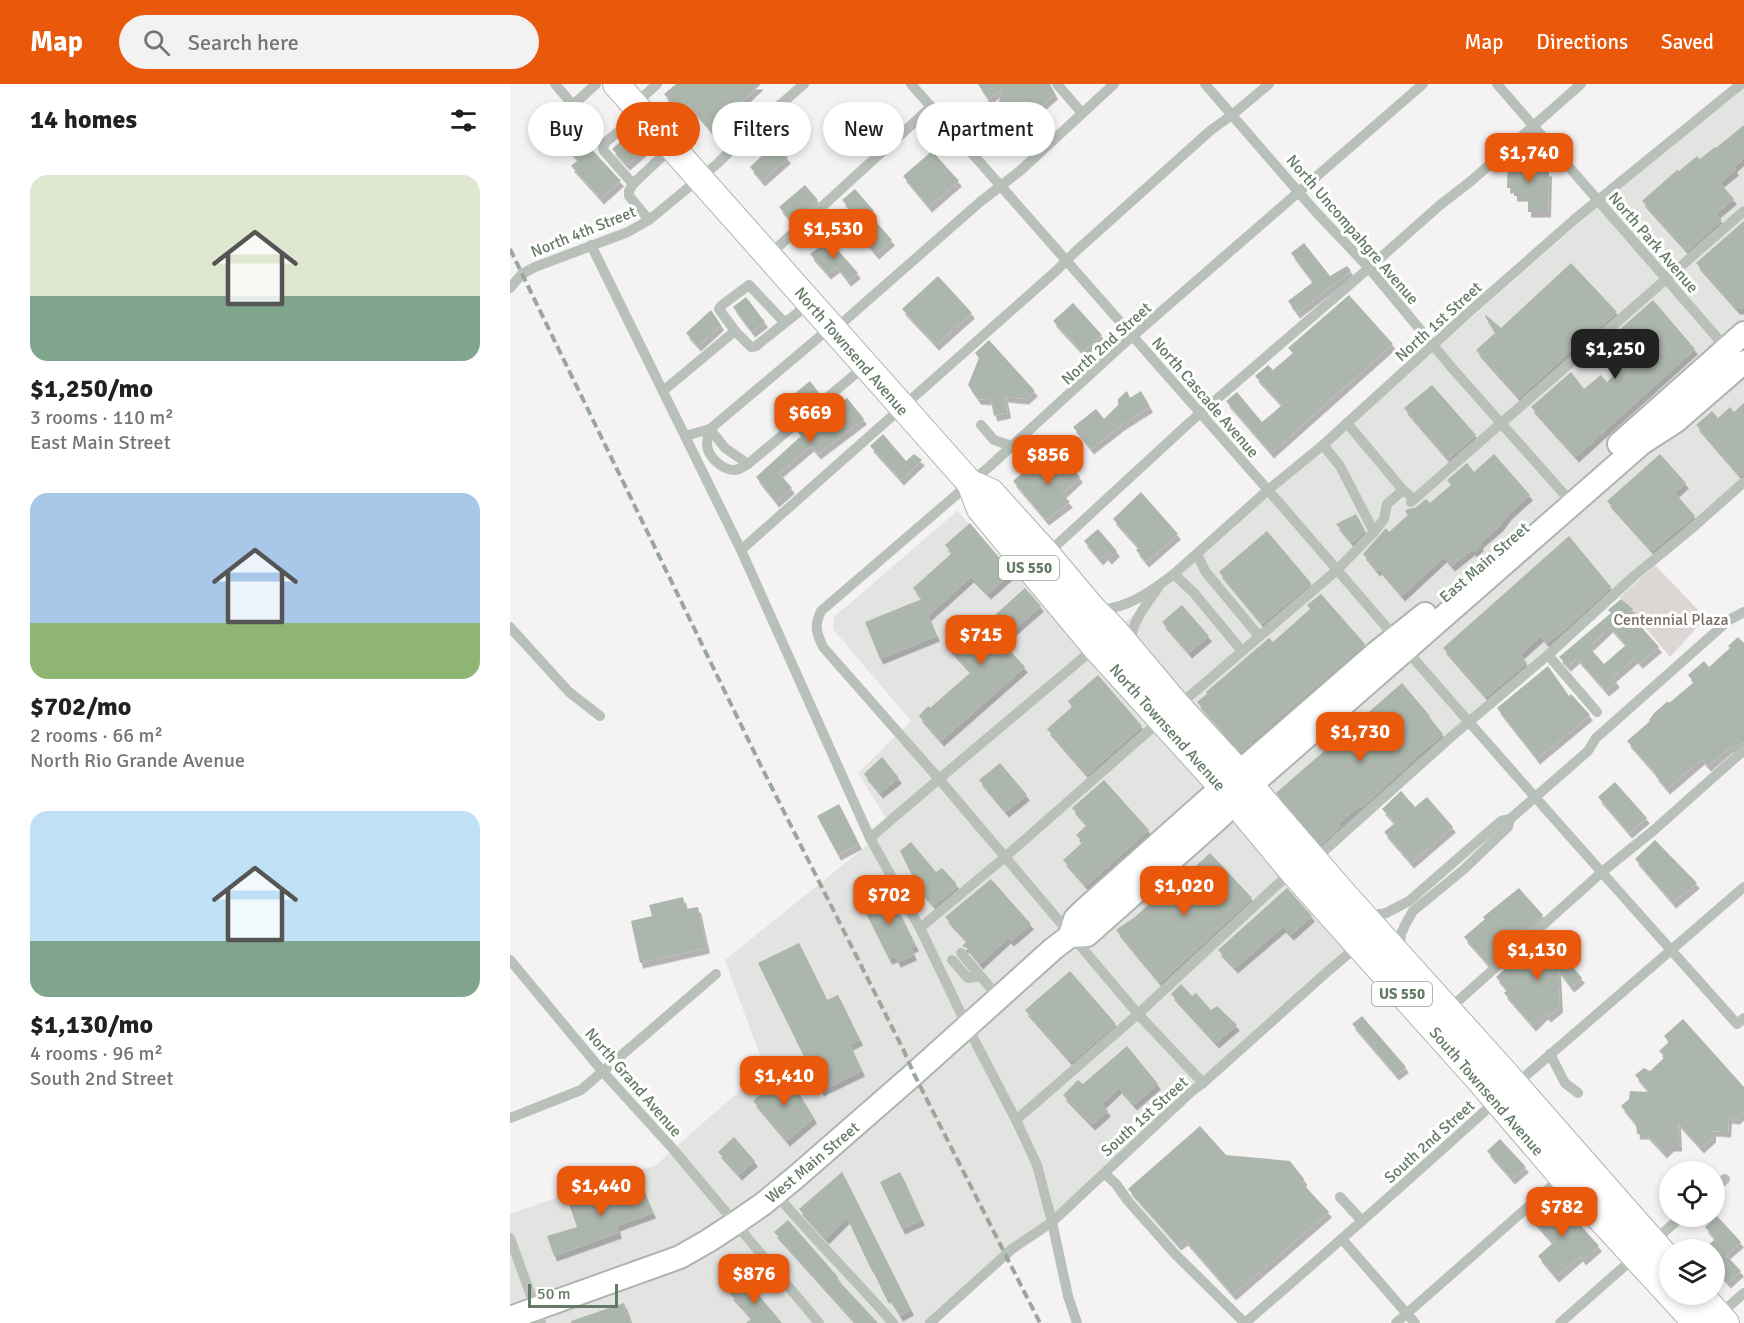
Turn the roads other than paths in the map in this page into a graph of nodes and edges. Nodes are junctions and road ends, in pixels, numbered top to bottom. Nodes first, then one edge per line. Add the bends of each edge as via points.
1 (555, 84) edge
2 (596, 84) edge
3 (616, 84) edge
4 (657, 84) edge
5 (804, 84) edge
6 (911, 84) edge
7 (1057, 84) edge
8 (1114, 84) edge
9 (1205, 84) edge
10 (1269, 84) edge
11 (1423, 84) edge
12 (1497, 84) edge
13 (1581, 84) edge
14 (1741, 84) edge
15 (570, 102) edge
16 (576, 102) edge
17 (632, 102) edge
18 (643, 102) edge
19 (927, 102) edge
20 (1082, 113) junction
21 (1232, 115) junction
22 (916, 121) edge
23 (1533, 126) junction
24 (616, 133) edge
25 (663, 156) edge
26 (680, 156) edge
27 (973, 156) edge
28 (700, 178) junction
29 (633, 184) junction
30 (1001, 186) junction
31 (1300, 192) junction
32 (1599, 201) junction
33 (1744, 211) edge
34 (650, 220) junction
35 (591, 245) junction
36 (768, 256) junction
37 (1065, 261) junction
38 (1369, 268) junction
39 (1666, 279) junction
40 (510, 288) edge
41 (810, 303) junction
42 (785, 323) junction
43 (832, 329) junction
44 (735, 331) junction
45 (1744, 333) edge
46 (1133, 337) junction
47 (1434, 345) junction
48 (1739, 361) edge
49 (865, 366) junction
50 (663, 391) junction
51 (902, 408) junction
52 (1200, 414) junction
53 (1501, 422) junction
54 (1347, 423) junction
55 (981, 425) dead end
56 (710, 429) junction
57 (685, 436) junction
58 (1323, 445) junction
59 (1012, 446) junction
60 (748, 464) junction
61 (1744, 482) edge
62 (970, 483) junction
63 (1268, 490) junction
64 (1403, 490) junction
65 (1568, 498) junction
66 (1374, 532) junction
67 (741, 549) junction
68 (1047, 554) junction
69 (1197, 554) junction
70 (1337, 570) junction
71 (1174, 574) junction
72 (1159, 586) junction
73 (1094, 609) junction
74 (1744, 612) edge
75 (510, 627) edge
76 (1115, 631) junction
77 (1259, 636) junction
78 (1401, 643) junction
79 (1095, 647) junction
80 (1242, 651) junction
81 (1548, 655) junction
82 (1137, 658) junction
83 (1597, 712) dead end
84 (1169, 713) junction
85 (600, 716) dead end
86 (1468, 722) junction
87 (1744, 750) edge
88 (939, 778) junction
89 (1236, 787) junction
90 (1535, 796) junction
91 (1510, 819) junction
92 (870, 838) junction
93 (1005, 857) junction
94 (1315, 860) junction
95 (1292, 872) junction
96 (1602, 873) junction
97 (1744, 887) edge
98 (920, 928) junction
99 (1367, 931) junction
100 (1070, 936) junction
101 (1671, 950) junction
102 (1400, 957) junction
103 (510, 960) edge
104 (938, 966) junction
105 (716, 974) dead end
106 (999, 998) junction
107 (1448, 1010) junction
108 (1137, 1014) junction
109 (1740, 1021) edge
110 (967, 1026) junction
111 (1550, 1054) junction
112 (603, 1072) junction
113 (1203, 1083) junction
114 (1506, 1093) junction
115 (1578, 1093) dead end
116 (510, 1118) edge
117 (1016, 1120) junction
118 (1104, 1173) junction
119 (1562, 1177) junction
120 (776, 1194) junction
121 (1340, 1197) dead end
122 (1362, 1221) junction
123 (1052, 1222) junction
124 (734, 1224) junction
125 (1670, 1227) edge
126 (510, 1238) edge
127 (1342, 1239) junction
128 (1644, 1250) junction
129 (1659, 1256) edge
130 (1744, 1293) edge
131 (1706, 1305) edge
132 (1407, 1314) junction
133 (538, 1316) edge
134 (510, 1318) edge
135 (1713, 1320) edge
136 (819, 1323) edge
137 (893, 1323) edge
138 (930, 1323) edge
139 (1077, 1323) edge
140 (1245, 1323) edge
141 (1396, 1323) edge
142 (1415, 1323) edge
143 (1560, 1323) edge

1 - 15 street
2 - 16 street
3 - 17 highway, North Townsend Avenue / US 550
4 - 18 street
5 - 28 street, North 4th Street
6 - 19 street, North Cascade Avenue
7 - 20 street
8 - 20 street
9 - 21 street, North Uncompahgre Avenue
10 - 21 street
11 - 31 street, North 2nd Street
12 - 23 street, North Park Avenue
13 - 23 street
14 - 32 street, North 1st Street
20 - 30 street
21 - 31 street, North Uncompahgre Avenue
21 - 37 street
22 - 36 street
23 - 32 street, North Park Avenue
23 - 38 street
24 - 29 street via 603,147 604,151
25 - 29 street
26 - 28 highway, North Townsend Avenue / US 550
27 - 30 street, North Cascade Avenue
28 - 34 street, North 4th Street
28 - 36 highway, North Townsend Avenue / US 550
29 - 34 street via 629,196
30 - 37 street, North Cascade Avenue
30 - 43 street
31 - 38 street, North Uncompahgre Avenue
31 - 46 street, North 2nd Street
32 - 39 street, North Park Avenue
32 - 47 street, North 1st Street
33 - 39 street
34 - 35 street, North 4th Street
35 - 40 street, North 4th Street via 527,271
35 - 50 street
36 - 41 highway, North Townsend Avenue / US 550
37 - 46 street, North Cascade Avenue
37 - 51 street
38 - 47 street, North Uncompahgre Avenue
38 - 52 street
39 - 48 street, North Park Avenue
39 - 53 street
41 - 42 street
41 - 43 highway, North Townsend Avenue / US 550
42 - 44 street via 751,347
42 - 44 street via 749,285 719,309
43 - 49 highway, North Townsend Avenue / US 550
43 - 56 street
44 - 50 street
45 - 48 main road, East Main Street
46 - 52 street, North Cascade Avenue
46 - 59 street, North 2nd Street
47 - 53 street, North Uncompahgre Avenue
47 - 54 street, North 1st Street
48 - 65 main road, East Main Street
49 - 51 highway, North Townsend Avenue / US 550
49 - 60 street
50 - 57 street
51 - 62 highway, North Townsend Avenue / US 550
51 - 67 street
52 - 63 street, North Cascade Avenue
52 - 68 street
53 - 64 street via 1412,501
53 - 65 street, North Uncompahgre Avenue
54 - 58 street, North 1st Street
54 - 64 street
55 - 59 street via 994,440
56 - 57 street
56 - 60 street via 725,448
56 - 60 street via 707,447 711,456 732,470
57 - 67 street
58 - 63 street, North 1st Street
58 - 66 street via 1340,466
59 - 62 street, North 2nd Street
61 - 81 street
62 - 68 highway, North Townsend Avenue / US 550 via 991,492
62 - 79 highway, North Townsend Avenue / US 550 via 980,509
62 - 88 street, North 2nd Street via 821,611 816,621 823,647
63 - 69 street, North 1st Street
63 - 70 street, North Cascade Avenue
64 - 66 street via 1388,504 1384,519
65 - 78 main road, East Main Street
66 - 70 street
67 - 92 street
68 - 73 highway, North Townsend Avenue / US 550
69 - 71 street, North 1st Street
69 - 77 street via 1205,571
70 - 77 street
70 - 78 street, North Cascade Avenue
71 - 72 street, North 1st Street
71 - 80 street
72 - 73 street, North 1st Street via 1109,609
72 - 82 street, North 1st Street via 1131,634
73 - 76 highway, North Townsend Avenue / US 550
74 - 90 street, South 1st Street via 1729,620
75 - 85 street via 569,692
76 - 79 street
76 - 82 highway, North Townsend Avenue / US 550
77 - 80 street
78 - 86 street, North Cascade Avenue
78 - 89 main road, East Main Street
79 - 84 highway, North Townsend Avenue / US 550
79 - 88 street
80 - 84 street
81 - 83 street
81 - 86 street
82 - 84 highway, North Townsend Avenue / US 550
84 - 89 highway, North Townsend Avenue / US 550
84 - 93 street
86 - 90 street, North Cascade Avenue
86 - 94 street
87 - 96 street
88 - 92 street
88 - 93 street
89 - 94 highway, South Townsend Avenue / US 550
89 - 95 highway, South Townsend Avenue / US 550
89 - 100 main road, West Main Street via 1220,817 1087,934
90 - 91 street, South 1st Street
90 - 96 street, North Cascade Avenue
91 - 99 street, South 1st Street via 1501,821 1409,900 1380,915
91 - 102 street, South 1st Street via 1508,827 1463,870 1413,911 1401,934
92 - 98 street
93 - 98 street
93 - 100 street
94 - 99 highway, South Townsend Avenue / US 550
95 - 99 highway, South Townsend Avenue / US 550
95 - 108 street
96 - 101 street, North Cascade Avenue
96 - 107 street
97 - 101 street, South 2nd Street
98 - 104 street
99 - 102 highway, South Townsend Avenue / US 550
99 - 113 street, South 1st Street
99 - 114 highway, South Townsend Avenue / US 550
100 - 106 main road, West Main Street
100 - 108 street
101 - 109 street, North Cascade Avenue
101 - 111 street, South 2nd Street
102 - 107 highway, South Townsend Avenue / US 550
103 - 112 street, North Grand Avenue
104 - 106 street via 959,954 968,978 980,976
104 - 110 street
105 - 112 street
106 - 110 main road, West Main Street
107 - 114 highway, South Townsend Avenue / US 550
108 - 113 street
108 - 117 street
110 - 117 street
110 - 120 main road, West Main Street
111 - 114 street, South 2nd Street
111 - 115 street via 1565,1083
112 - 116 street via 581,1090
112 - 124 street, North Grand Avenue
113 - 118 street, South 1st Street
114 - 119 highway, South Townsend Avenue / US 550
114 - 122 street, South 2nd Street
114 - 128 highway, South Townsend Avenue / US 550
117 - 123 street via 1037,1165
118 - 123 street, South 1st Street
118 - 140 street via 1175,1254
119 - 128 highway, South Townsend Avenue / US 550
119 - 132 street
120 - 124 main road, West Main Street
120 - 137 street
121 - 122 street
122 - 127 street, South 2nd Street
123 - 138 street, South 1st Street via 1012,1249
123 - 139 street
124 - 133 main road, West Main Street via 680,1257
124 - 136 street, North Grand Avenue
125 - 128 street
126 - 133 street
127 - 132 street
127 - 140 street, South 2nd Street
128 - 129 highway, South Townsend Avenue / US 550
128 - 135 highway, South Townsend Avenue / US 550
128 - 143 street
130 - 135 street
131 - 135 highway
132 - 141 street
132 - 142 street
133 - 134 main road, West Main Street

